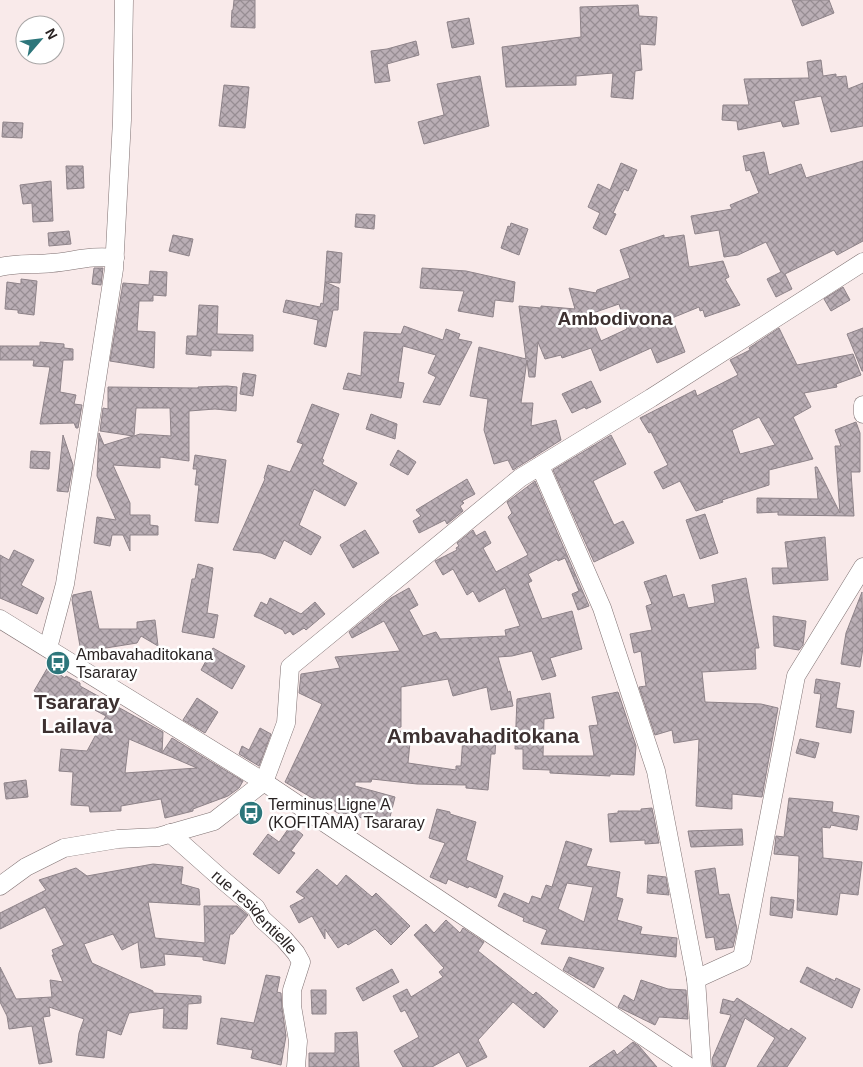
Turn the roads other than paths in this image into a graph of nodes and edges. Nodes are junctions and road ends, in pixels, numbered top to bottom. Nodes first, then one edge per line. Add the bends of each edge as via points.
1 (124, 0) edge
2 (115, 258) junction
3 (863, 262) edge
4 (0, 267) edge
5 (863, 405) edge
6 (863, 414) edge
7 (540, 466) junction
8 (863, 567) edge
9 (0, 619) edge
10 (48, 648) junction
11 (264, 782) junction
12 (170, 833) junction
13 (0, 886) edge
14 (696, 979) junction
15 (296, 1067) edge
16 (689, 1067) edge
17 (702, 1067) edge

1 - 2 street
2 - 4 street via 98,256
2 - 10 street via 65,584
3 - 7 street
5 - 6 street
7 - 11 street via 520,478 290,668 286,723
7 - 14 street via 602,608 656,771
8 - 14 street via 796,676 742,958
9 - 10 street
10 - 11 street
11 - 12 street via 214,821
11 - 16 street
12 - 13 street via 64,848 26,867
12 - 15 street, rue residentielle via 256,908 296,952 301,962 292,990 298,1041
14 - 17 street

